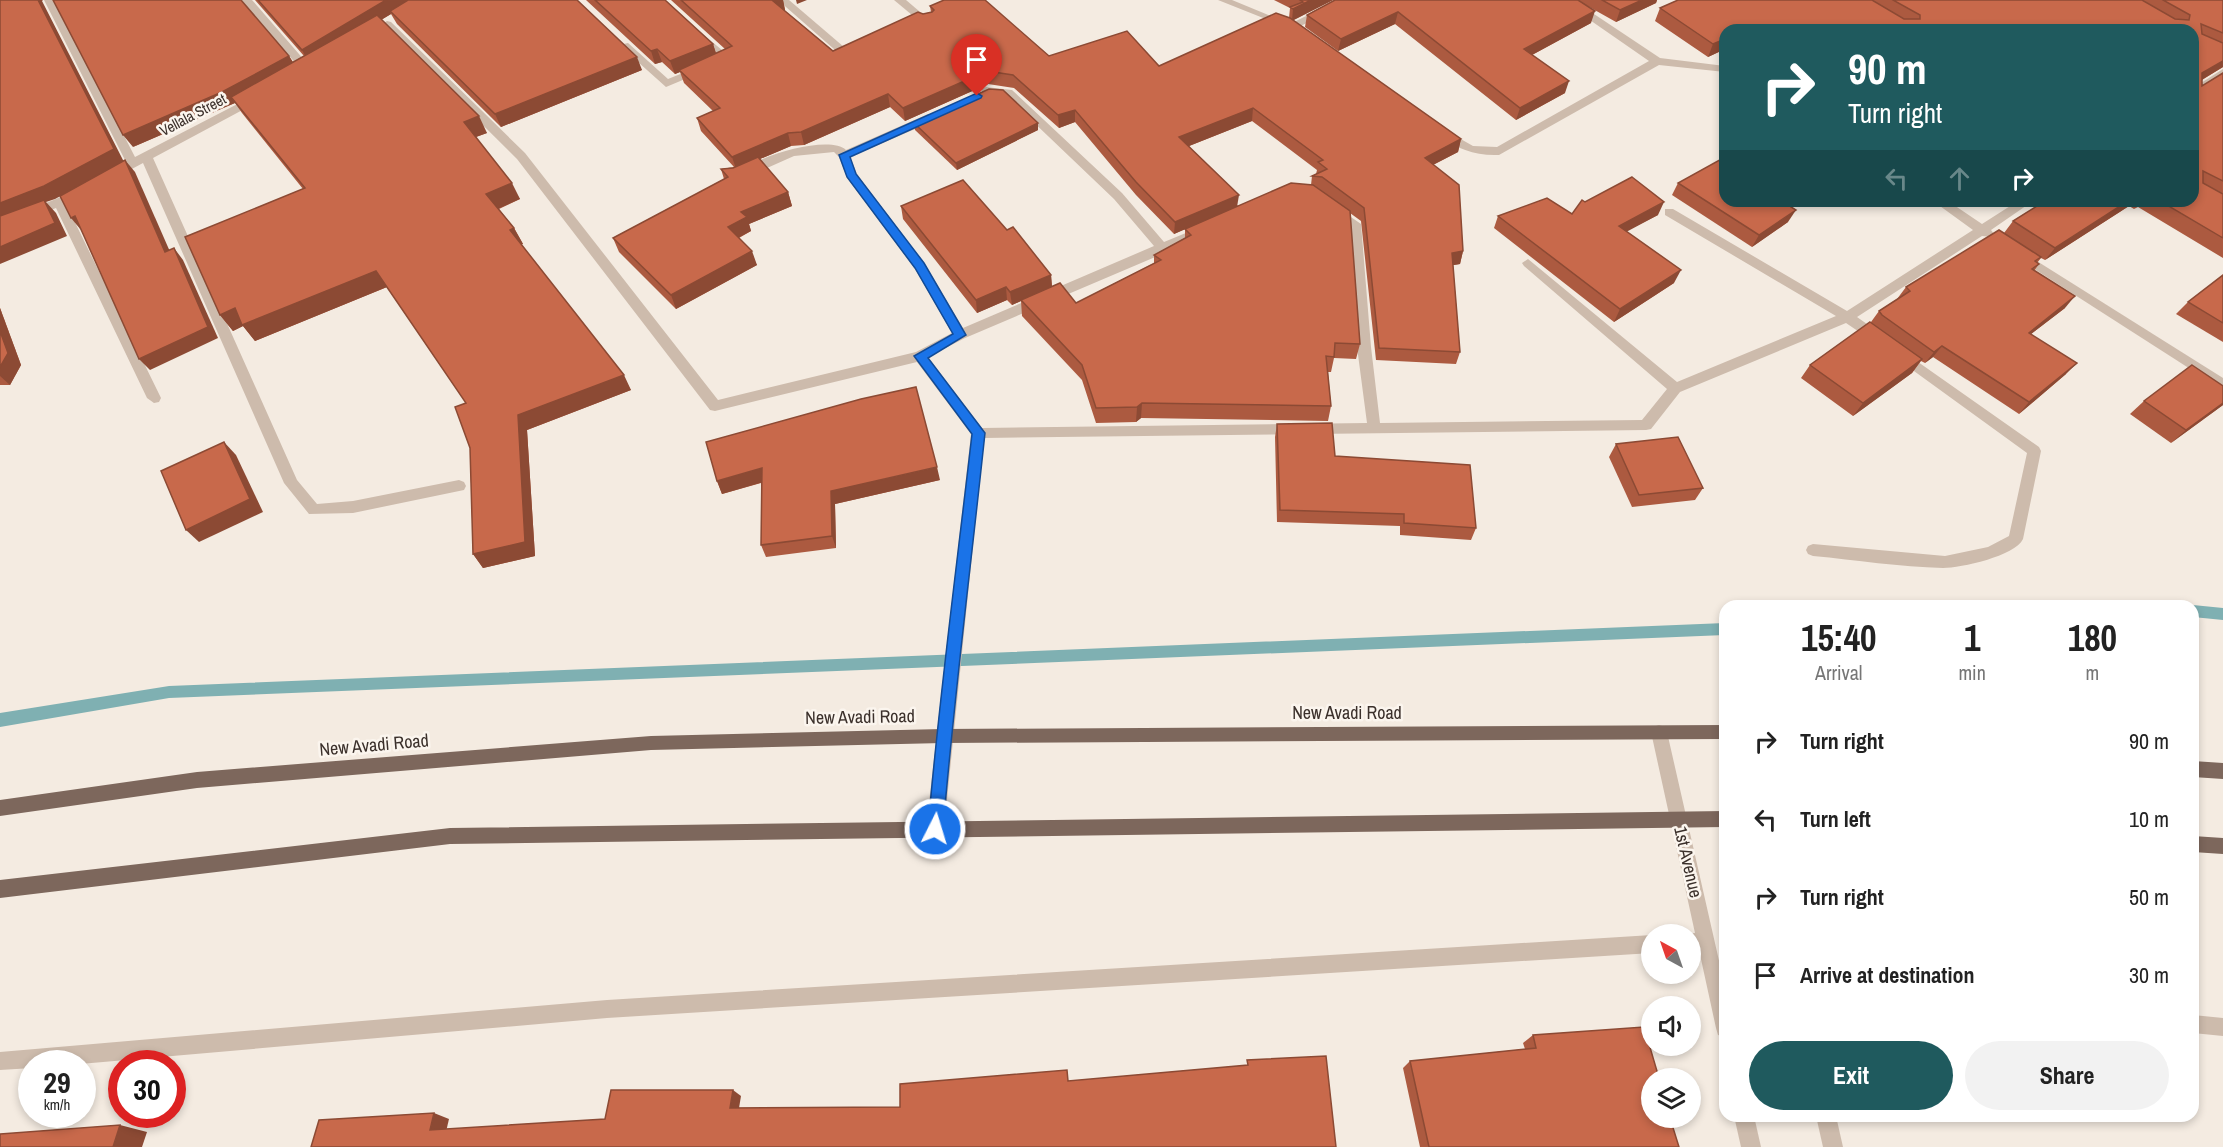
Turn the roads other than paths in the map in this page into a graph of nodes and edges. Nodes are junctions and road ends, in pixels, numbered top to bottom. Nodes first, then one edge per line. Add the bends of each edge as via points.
1 (49, 0) edge
2 (246, 0) edge
3 (783, 0) edge
4 (899, 0) edge
5 (1223, 0) edge
6 (1346, 0) edge
7 (1566, 0) edge
8 (928, 23) edge
9 (387, 24) edge
10 (688, 24) edge
11 (616, 38) edge
12 (847, 55) edge
13 (1657, 61) junction
14 (1719, 68) edge
15 (308, 71) edge
16 (2223, 72) edge
17 (2199, 89) edge
18 (268, 93) edge
19 (974, 98) edge
20 (946, 111) edge
21 (1435, 127) edge
22 (844, 155) junction
23 (146, 156) junction
24 (133, 164) junction
25 (730, 174) edge
26 (1322, 201) edge
27 (60, 204) junction
28 (1948, 207) edge
29 (2017, 207) edge
30 (1669, 212) dead end
31 (0, 227) edge
32 (1205, 229) edge
33 (1982, 229) junction
34 (1163, 249) junction
35 (1528, 263) dead end
36 (1847, 317) junction
37 (960, 335) junction
38 (920, 356) junction
39 (2223, 385) edge
40 (1675, 388) junction
41 (154, 398) dead end
42 (1374, 427) junction
43 (978, 433) junction
44 (459, 486) dead end
45 (1813, 550) dead end
46 (1659, 732) junction
47 (1719, 732) edge
48 (943, 736) junction
49 (2199, 769) edge
50 (2223, 771) edge
51 (0, 808) edge
52 (1719, 819) edge
53 (1679, 820) junction
54 (935, 829) junction
55 (2199, 844) edge
56 (2223, 846) edge
57 (0, 890) edge
58 (1695, 924) edge
59 (1641, 945) edge
60 (1701, 951) edge
61 (1719, 1009) edge
62 (2199, 1025) edge
63 (2223, 1027) edge
64 (0, 1061) edge
65 (1745, 1122) edge
66 (1827, 1122) edge
67 (1751, 1147) edge
68 (1833, 1147) edge

1 - 24 street
2 - 15 street
3 - 12 street
4 - 8 street
5 - 6 street via 1298,30
7 - 13 street
9 - 38 street via 521,156 715,406
10 - 11 street via 728,59 666,84
13 - 14 street
13 - 21 street via 1499,150 1479,152 1461,146
16 - 17 street
18 - 23 street, Vellala Street
19 - 34 street via 988,90 1008,92 1119,196
20 - 22 street
22 - 25 street via 837,148 792,152 737,176
22 - 37 street via 851,175 920,266
23 - 24 street, Vellala Street
23 - 44 street via 291,483 314,510 353,507
24 - 27 street, Vellala Street
26 - 42 street via 1355,224
27 - 31 street, Vellala Street
27 - 41 street
28 - 33 street
29 - 33 street
30 - 36 street
32 - 34 street
33 - 36 street
33 - 39 street
34 - 37 street
35 - 40 street
36 - 40 street
36 - 45 street via 2034,451 2016,539 1991,553 1945,562
37 - 38 street
38 - 43 street
40 - 42 street via 1646,425
42 - 43 street
43 - 48 street
46 - 47 main road, New Avadi Road
46 - 48 main road, New Avadi Road
46 - 53 street, 1st Avenue
48 - 51 main road, New Avadi Road via 651,743 197,780
48 - 54 street
49 - 50 main road
52 - 53 main road
53 - 54 main road
53 - 58 street, 1st Avenue
54 - 57 main road via 450,836
55 - 56 main road
59 - 64 street via 607,1010
60 - 61 street, 1st Avenue
62 - 63 street
65 - 67 street
66 - 68 street

